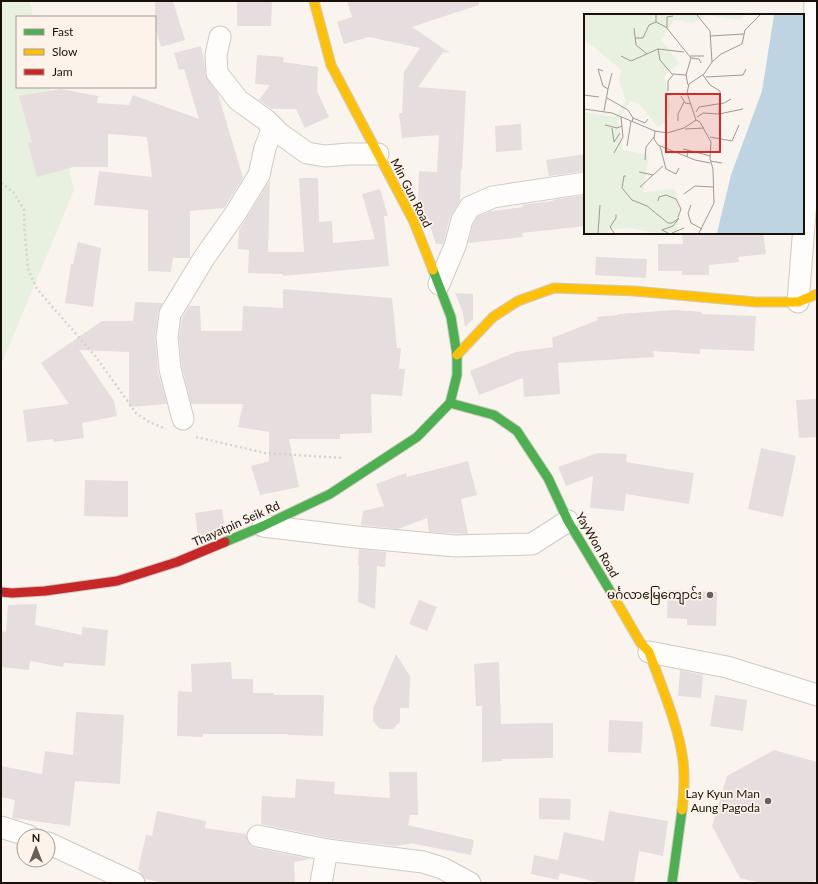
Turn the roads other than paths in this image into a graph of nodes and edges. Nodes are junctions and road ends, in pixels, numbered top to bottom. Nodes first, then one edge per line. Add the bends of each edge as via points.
1 (314, 1) edge
2 (815, 1) edge
3 (220, 37) dead end
4 (273, 127) junction
5 (810, 150) edge
6 (378, 154) junction
7 (584, 183) edge
8 (804, 226) edge
9 (803, 234) edge
10 (439, 284) junction
11 (817, 294) edge
12 (798, 302) junction
13 (457, 355) junction
14 (450, 403) junction
15 (183, 419) dead end
16 (568, 521) junction
17 (263, 526) junction
18 (1, 592) edge
19 (649, 652) junction
20 (817, 694) edge
21 (1, 827) edge
22 (16, 832) edge
23 (258, 836) dead end
24 (56, 846) edge
25 (327, 850) junction
26 (134, 883) edge
27 (321, 883) edge
28 (470, 883) edge
29 (672, 883) edge

1 - 6 street, Min Gun Road via 331,65
2 - 5 street
3 - 4 street via 216,54 217,73 238,100
4 - 6 street via 307,152 325,156
4 - 15 street via 259,175 170,314 167,337 170,369
5 - 8 street
6 - 10 street, Min Gun Road via 414,222
7 - 10 street via 493,197 470,207 462,220 455,246
9 - 12 street
10 - 13 street, Min Gun Road via 451,317
11 - 12 street
12 - 13 street via 756,302 634,291 554,288 518,301 493,317
13 - 14 street, Min Gun Road via 457,375
14 - 16 street, YayWon Road via 494,415 517,431 548,478
14 - 17 street, Thayatpin Seik Rd via 417,436 381,461 330,494
16 - 17 street via 532,544 455,546
16 - 19 street, YayWon Road via 640,642
17 - 18 street, Thayatpin Seik Rd via 177,562 117,581 44,591
19 - 20 street via 728,667
19 - 29 street, YayWon Road via 677,732 683,760 683,802
21 - 22 street
23 - 25 street
24 - 26 street
25 - 27 street
25 - 28 street via 423,862 442,868

